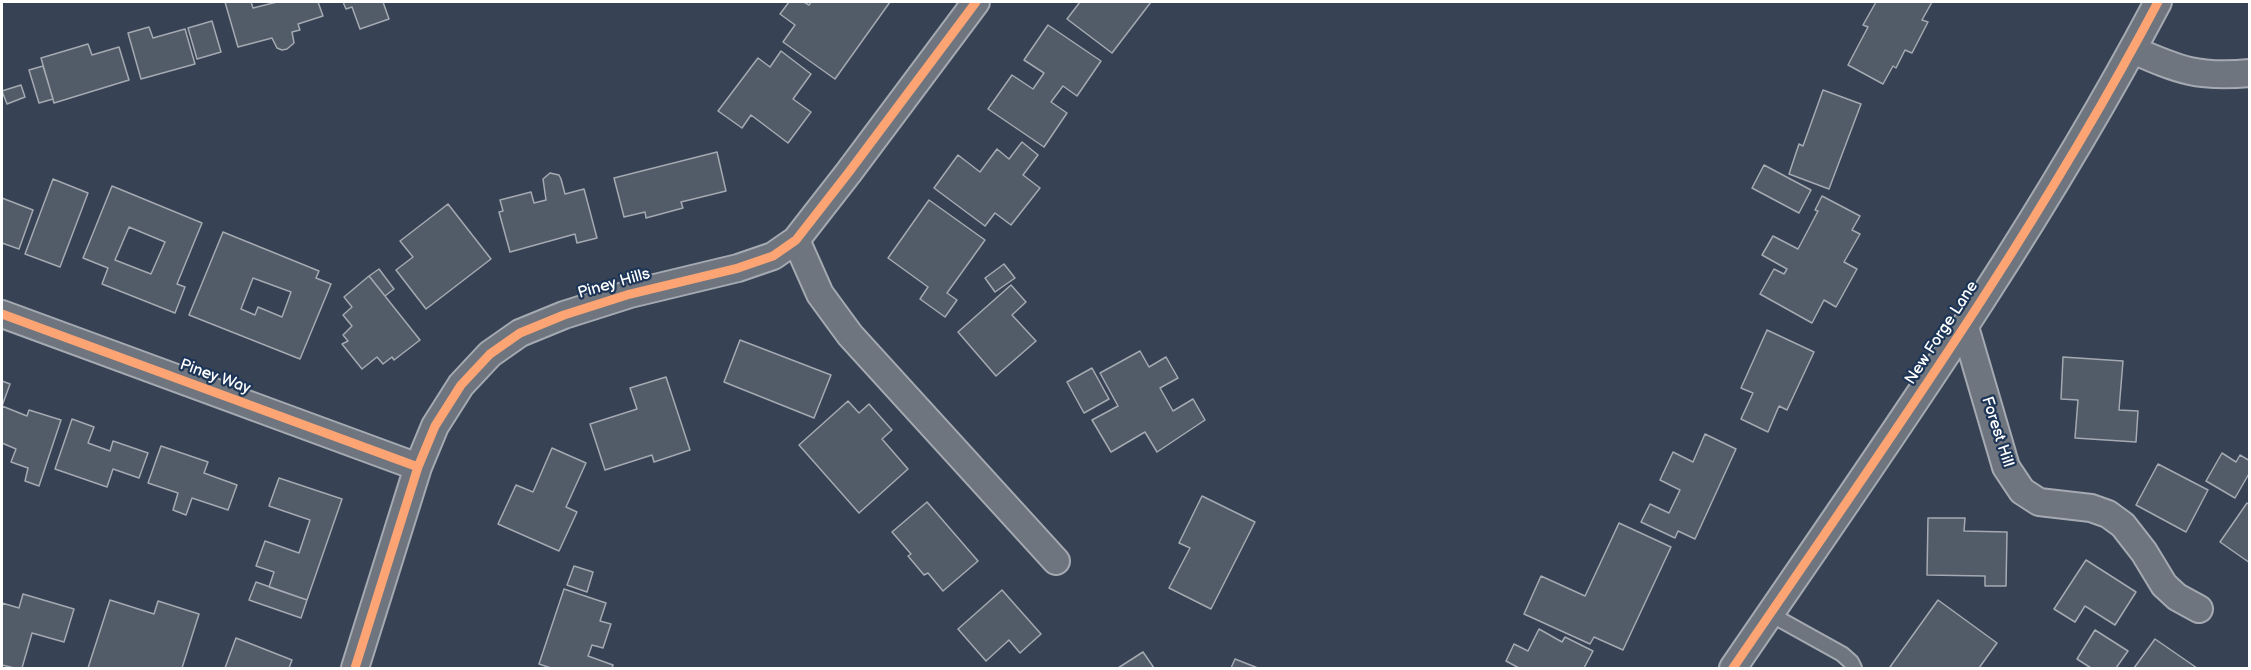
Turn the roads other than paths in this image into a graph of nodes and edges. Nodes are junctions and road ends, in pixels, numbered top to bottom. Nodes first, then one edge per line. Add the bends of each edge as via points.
1 (976, 2) edge
2 (2158, 2) edge
3 (2133, 50) junction
4 (2250, 73) edge
5 (796, 240) junction
6 (2, 314) edge
7 (1965, 327) junction
8 (418, 467) junction
9 (1056, 561) dead end
10 (2199, 609) dead end
11 (1770, 614) junction
12 (355, 669) edge
13 (1733, 669) edge
14 (1854, 669) edge

1 - 5 street, Piney Hills
2 - 3 street, New Forge Lane
3 - 4 street via 2201,74
3 - 7 street, New Forge Lane
5 - 8 street, Piney Hills via 773,256 738,268 630,294 520,333 490,354 461,385 435,426
5 - 9 street via 820,294 850,335
6 - 8 street, Piney Way
7 - 10 street, Forest Hill via 2006,467 2022,491 2038,502 2091,508 2108,514 2123,525 2164,585
7 - 11 street, New Forge Lane
8 - 12 street, Piney Hills
11 - 13 street, New Forge Lane
11 - 14 lane via 1842,654

